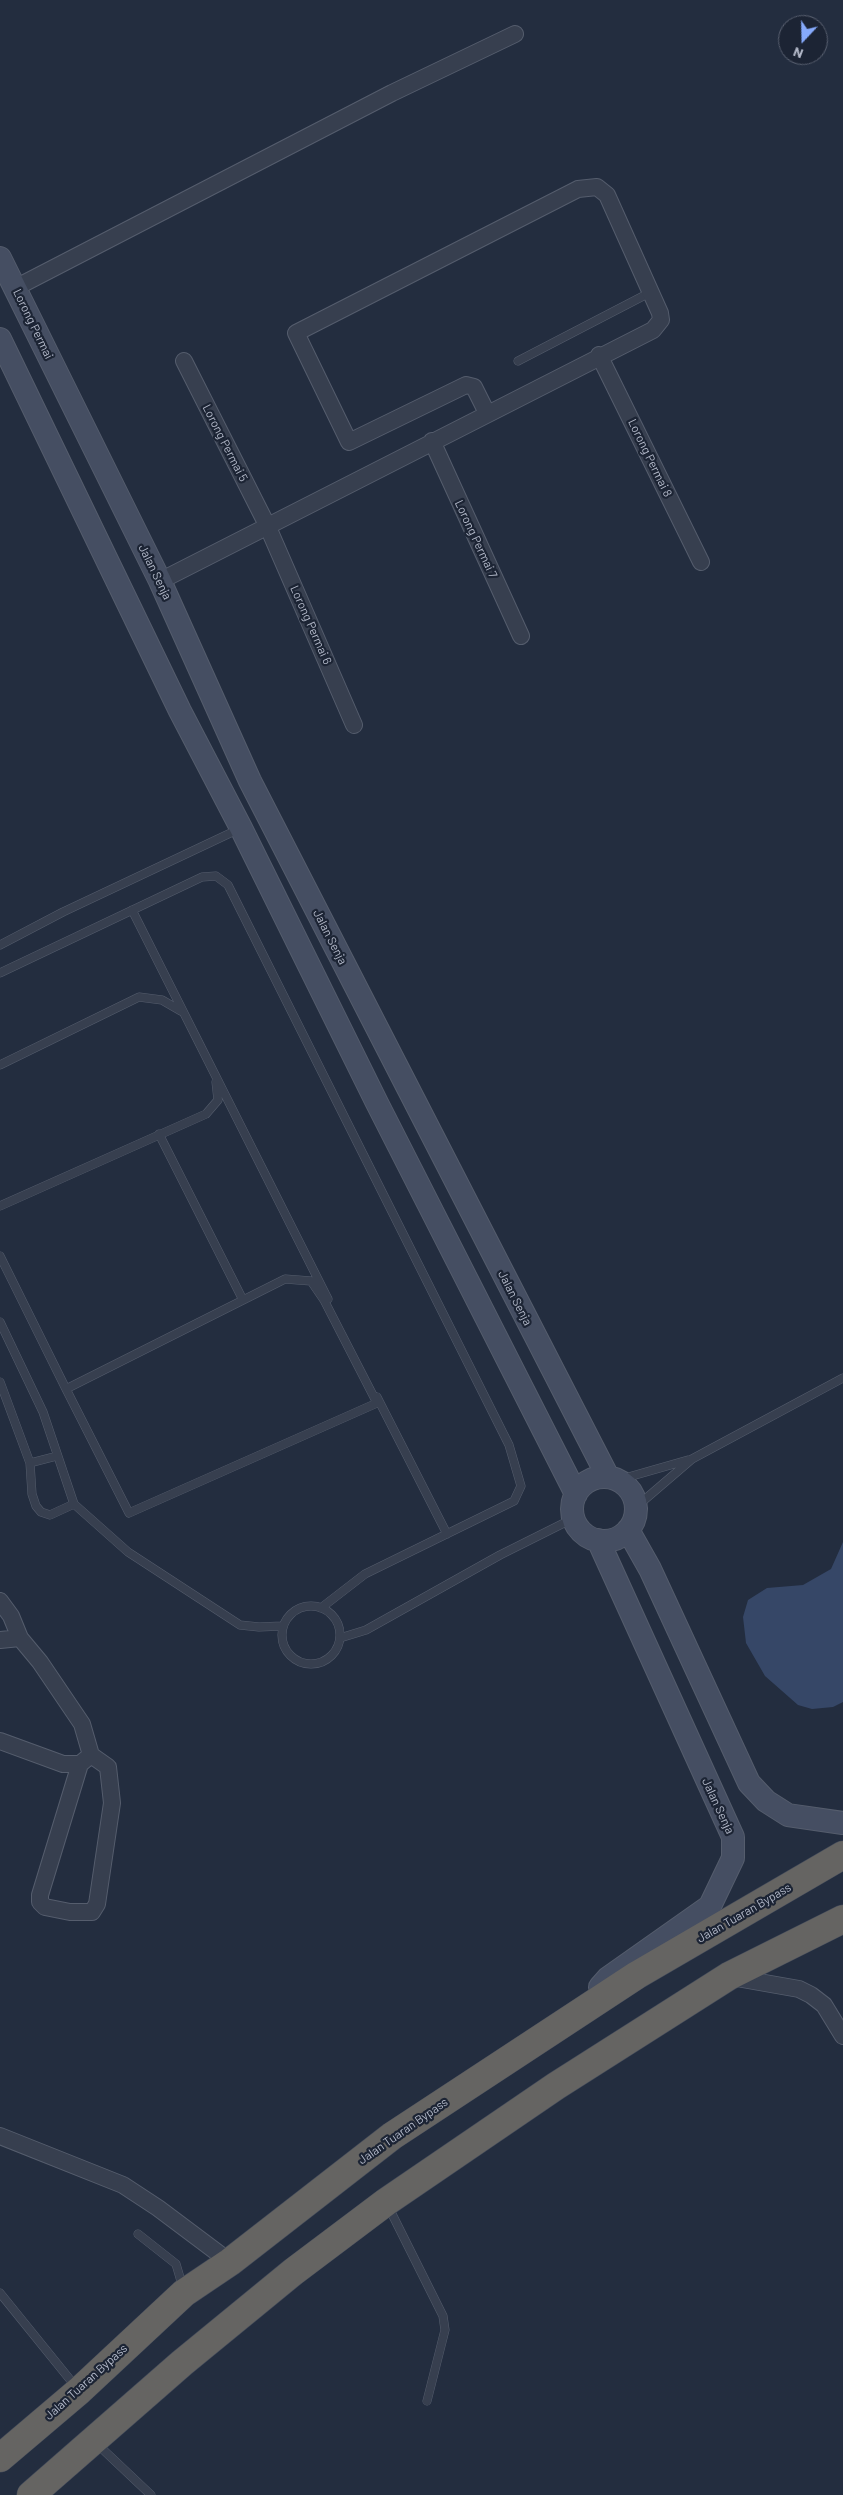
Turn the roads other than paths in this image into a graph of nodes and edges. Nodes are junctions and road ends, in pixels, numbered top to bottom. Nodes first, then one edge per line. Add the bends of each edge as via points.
1 (515, 34) dead end
2 (0, 258) edge
3 (15, 288) junction
4 (651, 292) junction
5 (0, 339) edge
6 (599, 355) junction
7 (184, 361) dead end
8 (518, 361) dead end
9 (66, 391) joint
10 (487, 413) junction
11 (432, 441) junction
12 (267, 525) junction
13 (701, 562) dead end
14 (160, 580) junction
15 (521, 636) dead end
16 (354, 725) dead end
17 (241, 828) junction
18 (132, 910) junction
19 (0, 945) edge
20 (0, 973) edge
21 (0, 1066) edge
22 (159, 1134) junction
23 (0, 1206) edge
24 (0, 1256) edge
25 (243, 1300) junction
26 (0, 1322) edge
27 (843, 1378) edge
28 (0, 1382) edge
29 (66, 1389) junction
30 (57, 1456) junction
31 (692, 1459) junction
32 (30, 1462) junction
33 (613, 1479) junction
34 (576, 1494) junction
35 (74, 1504) junction
36 (636, 1507) junction
37 (574, 1518) junction
38 (628, 1530) junction
39 (447, 1534) junction
40 (598, 1540) junction
41 (0, 1601) edge
42 (321, 1608) junction
43 (282, 1626) junction
44 (20, 1638) junction
45 (340, 1638) junction
46 (0, 1640) edge
47 (0, 1741) edge
48 (86, 1760) junction
49 (843, 1823) edge
50 (843, 1855) edge
51 (843, 1919) edge
52 (729, 1976) junction
53 (568, 2020) junction
54 (843, 2036) edge
55 (0, 2136) edge
56 (386, 2202) junction
57 (138, 2234) dead end
58 (230, 2262) junction
59 (0, 2292) edge
60 (184, 2293) junction
61 (79, 2391) junction
62 (427, 2401) dead end
63 (93, 2439) junction
64 (0, 2458) edge
65 (31, 2495) edge
66 (151, 2495) edge

1 - 3 street via 392,93
2 - 3 main road, Lorong Permai
3 - 9 main road, Lorong Permai
4 - 6 street via 661,320 653,330
4 - 8 lane
4 - 10 street via 607,196 597,187 578,189 296,333 349,442 466,385 474,386
5 - 17 main road via 180,711
6 - 10 street
6 - 13 street, Lorong Permai 8
7 - 12 street, Lorong Permai 5
9 - 14 main road, Jalan Senja
10 - 11 street
11 - 12 street
11 - 15 street, Lorong Permai 7
12 - 14 street
12 - 16 street, Lorong Permai 6
14 - 33 main road, Jalan Senja via 250,781
17 - 19 lane
17 - 34 main road
18 - 20 lane
18 - 39 lane
18 - 39 lane via 202,877 216,876 228,885 509,1445 521,1486 514,1502
21 - 22 lane via 139,997 162,1000 181,1009 216,1083 218,1100 206,1114
22 - 23 lane
22 - 25 lane
24 - 29 lane
25 - 29 lane
25 - 29 lane via 285,1279 311,1281 377,1404 129,1513
26 - 30 lane via 43,1412
27 - 31 lane
28 - 32 lane
30 - 32 lane
30 - 35 lane
31 - 33 lane
31 - 36 lane
32 - 35 lane via 33,1501 41,1512 50,1515
33 - 34 main road via 589,1481
33 - 36 main road, Jalan Senja via 630,1491
34 - 37 main road
35 - 43 lane via 128,1552 240,1625 259,1628
36 - 38 main road
37 - 40 main road, Jalan Senja via 583,1532
37 - 45 lane via 492,1559 366,1630
38 - 40 main road via 614,1538
38 - 49 main road via 650,1570 749,1783 766,1801 788,1815
39 - 42 lane via 364,1574
40 - 53 main road, Jalan Senja via 733,1837 733,1858 710,1906 608,1978
41 - 44 street via 12,1616
42 - 43 lane via 312,1606 294,1611
42 - 45 lane via 336,1620
43 - 45 lane via 283,1645 288,1654 305,1663 324,1661 337,1648
44 - 46 street
44 - 48 street via 82,1724
47 - 48 street via 63,1764
48 - 48 street via 108,1767 112,1803 100,1895 92,1912 44,1907 40,1895
50 - 53 highway, Jalan Tuaran Bypass via 637,1975
51 - 52 highway
52 - 54 street via 799,1989 811,1995 824,2005
52 - 56 highway via 556,2086
53 - 58 highway, Jalan Tuaran Bypass via 392,2136
55 - 58 street via 123,2185
56 - 62 lane via 443,2316 445,2330
56 - 63 highway via 286,2278
57 - 60 lane via 176,2264
58 - 60 highway, Jalan Tuaran Bypass
59 - 61 lane
60 - 61 highway, Jalan Tuaran Bypass
61 - 64 highway, Jalan Tuaran Bypass
63 - 65 highway
63 - 66 lane

